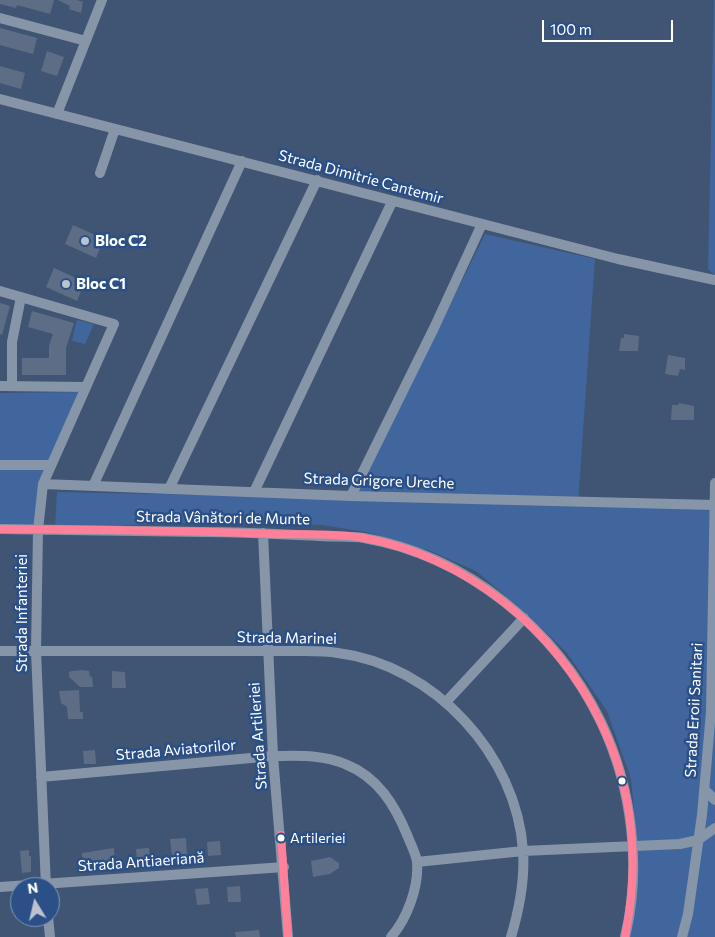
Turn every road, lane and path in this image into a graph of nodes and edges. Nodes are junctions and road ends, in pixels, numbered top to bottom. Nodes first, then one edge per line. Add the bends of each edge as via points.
1 (102, 0) edge
2 (0, 18) edge
3 (86, 41) junction
4 (0, 99) edge
5 (57, 114) junction
6 (115, 129) junction
7 (242, 161) junction
8 (100, 173) dead end
9 (317, 180) junction
10 (392, 202) junction
11 (482, 224) junction
12 (715, 280) edge
13 (0, 291) edge
14 (21, 297) junction
15 (0, 386) edge
16 (12, 386) junction
17 (86, 387) junction
18 (0, 465) edge
19 (51, 465) junction
20 (715, 483) edge
21 (43, 484) junction
22 (93, 486) junction
23 (169, 489) junction
24 (254, 492) junction
25 (351, 496) junction
26 (714, 505) edge
27 (0, 529) edge
28 (38, 530) junction
29 (263, 533) junction
30 (524, 618) junction
31 (0, 651) edge
32 (36, 651) junction
33 (267, 652) junction
34 (446, 702) junction
35 (273, 756) junction
36 (41, 777) junction
37 (705, 790) junction
38 (715, 800) edge
39 (715, 828) edge
40 (698, 840) junction
41 (633, 846) junction
42 (523, 851) junction
43 (417, 862) junction
44 (284, 866) junction
45 (45, 877) edge
46 (60, 884) edge
47 (288, 937) edge
48 (391, 937) edge
49 (511, 937) edge
50 (625, 937) edge
51 (682, 937) edge

1 - 3 street
2 - 3 street
3 - 5 street
4 - 5 street, Strada Dimitrie Cantemir
5 - 6 street, Strada Dimitrie Cantemir
6 - 7 street, Strada Dimitrie Cantemir
6 - 8 street
7 - 9 street, Strada Dimitrie Cantemir
7 - 22 street
9 - 10 street, Strada Dimitrie Cantemir
9 - 23 street
10 - 11 street, Strada Dimitrie Cantemir
10 - 24 street
11 - 12 street, Strada Dimitrie Cantemir
11 - 25 street
13 - 14 street
14 - 16 street via 12,342
14 - 17 street, Strada Infanteriei via 114,324
15 - 16 street
16 - 17 street
17 - 19 street, Strada Infanteriei
18 - 19 street
19 - 21 street, Strada Infanteriei
20 - 26 street, Strada Eroii Sanitari
21 - 22 street, Strada Grigore Ureche
21 - 28 street, Strada Infanteriei
22 - 23 street, Strada Grigore Ureche
23 - 24 street, Strada Grigore Ureche
24 - 25 street, Strada Grigore Ureche
25 - 26 street, Strada Grigore Ureche
26 - 37 street, Strada Eroii Sanitari via 711,712
27 - 28 street, Strada Vânători de Munte
28 - 29 street, Strada Vânători de Munte
28 - 32 street, Strada Infanteriei
29 - 30 street, Strada Vânători de Munte via 364,538 407,550 449,567 488,590
29 - 33 street, Strada Artileriei
30 - 34 street
30 - 41 street, Strada Vânători de Munte via 573,673 608,738 621,778
31 - 32 street, Strada Marinei
32 - 33 street, Strada Marinei
32 - 36 street, Strada Infanteriei
33 - 34 street, Strada Marinei via 339,653 373,662 405,676
33 - 35 street, Strada Artileriei
34 - 42 street, Strada Marinei via 472,728 491,755 515,806
35 - 36 street, Strada Aviatorilor
35 - 43 street, Strada Aviatorilor via 310,756 344,763 365,774 394,806
35 - 44 street, Strada Artileriei
36 - 45 street, Strada Infanteriei
37 - 38 street
37 - 40 street, Strada Eroii Sanitari
39 - 40 street
40 - 41 street
40 - 51 street, Strada Eroii Sanitari
41 - 42 street
41 - 50 street, Strada Vânători de Munte via 633,885
42 - 43 street
42 - 49 street, Strada Marinei via 521,889
43 - 48 street, Strada Aviatorilor via 416,883 398,928
44 - 46 street, Strada Antiaeriană
44 - 47 street, Strada Artileriei

